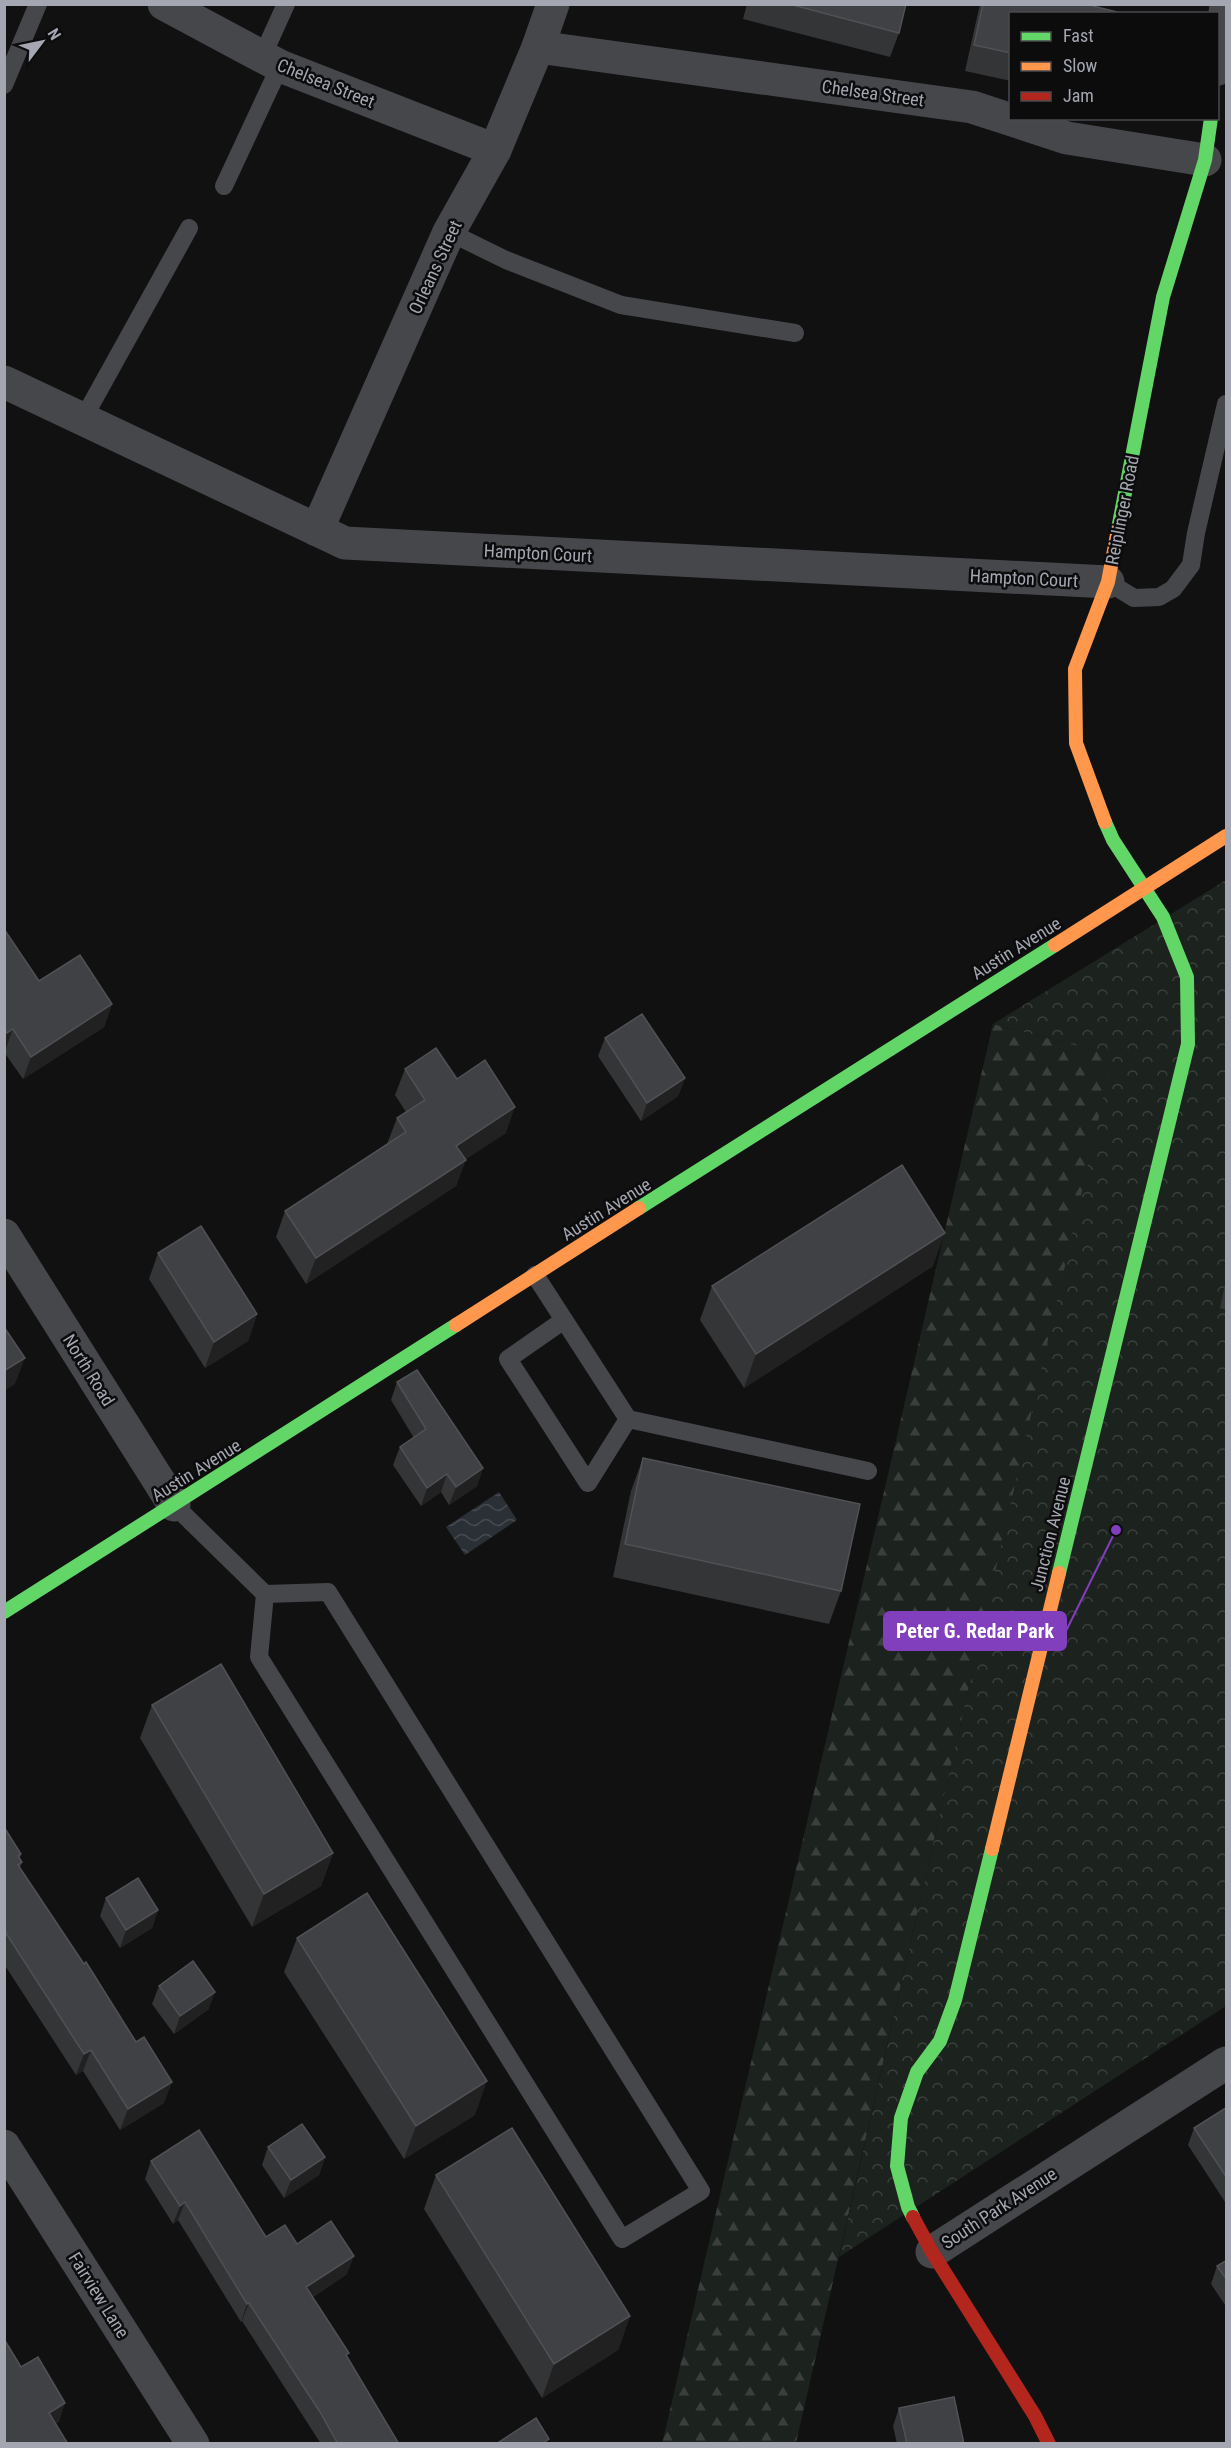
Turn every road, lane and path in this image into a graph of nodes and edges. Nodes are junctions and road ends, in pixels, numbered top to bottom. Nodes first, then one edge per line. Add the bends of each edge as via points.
1 (38, 4) edge
2 (164, 4) edge
3 (286, 4) edge
4 (552, 4) edge
5 (1227, 5) edge
6 (538, 47) junction
7 (271, 61) junction
8 (1219, 62) edge
9 (4, 85) edge
10 (1009, 119) edge
11 (1012, 120) edge
12 (1211, 120) edge
13 (495, 150) junction
14 (1205, 160) junction
15 (224, 186) dead end
16 (189, 228) dead end
17 (449, 232) junction
18 (795, 333) dead end
19 (4, 382) edge
20 (1227, 404) edge
21 (83, 419) junction
22 (317, 530) junction
23 (1108, 582) junction
24 (1227, 836) edge
25 (1144, 889) junction
26 (4, 1235) edge
27 (535, 1275) junction
28 (564, 1320) junction
29 (628, 1419) junction
30 (868, 1471) dead end
31 (174, 1505) junction
32 (265, 1594) junction
33 (4, 1612) edge
34 (1227, 2063) edge
35 (4, 2146) edge
36 (932, 2252) junction
37 (193, 2444) edge
38 (1050, 2444) edge

1 - 9 lane
2 - 7 street, Chelsea Street
3 - 7 lane
4 - 6 street, Orleans Street
5 - 8 street
6 - 10 street, Chelsea Street via 972,107
6 - 13 street, Orleans Street
7 - 13 street, Chelsea Street
7 - 15 lane
11 - 14 street, Chelsea Street via 1067,138
12 - 14 street, Reiplinger Road
13 - 17 street, Orleans Street
14 - 23 street, Reiplinger Road via 1163,297
16 - 21 lane
17 - 18 lane via 506,260 621,305
17 - 22 street, Orleans Street
19 - 21 street, Hampton Court
20 - 23 lane via 1191,565 1173,589 1159,597 1134,598
21 - 22 street, Hampton Court
22 - 23 street, Hampton Court via 345,543
23 - 25 street, Reiplinger Road via 1075,669 1076,743 1113,840
24 - 25 street, Austin Avenue
25 - 27 street, Austin Avenue
25 - 36 street, Junction Avenue via 1163,917 1187,977 1188,1044 955,2000 940,2041 917,2072 901,2118 897,2166 908,2207
26 - 31 street, North Road
27 - 28 lane
27 - 31 street, Austin Avenue
28 - 29 lane
28 - 29 lane via 508,1359 588,1483
29 - 30 lane
31 - 32 lane
31 - 33 street, Austin Avenue
32 - 32 lane via 328,1592 700,2191 622,2239 259,1657
34 - 36 street, South Park Avenue
35 - 37 street, Fairview Lane
36 - 38 street, South Park Avenue

